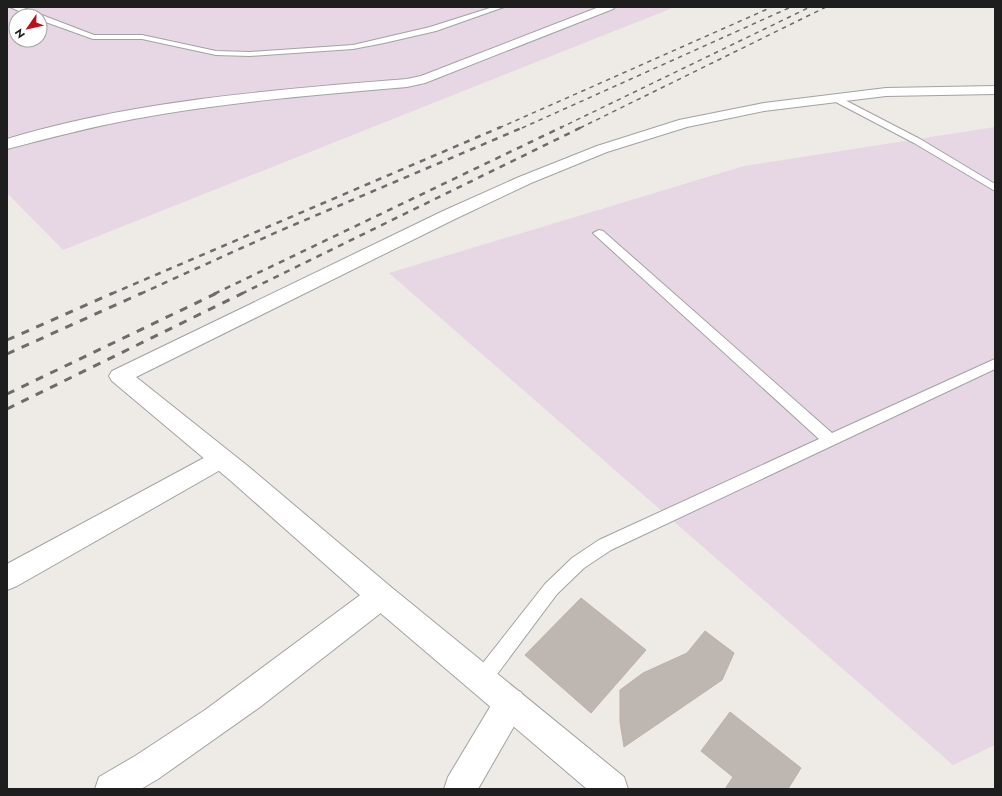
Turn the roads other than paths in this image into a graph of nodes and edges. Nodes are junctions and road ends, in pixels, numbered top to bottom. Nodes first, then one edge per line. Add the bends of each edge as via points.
1 (500, 7) edge
2 (609, 7) edge
3 (48, 20) edge
4 (995, 90) edge
5 (835, 98) junction
6 (7, 144) edge
7 (995, 188) edge
8 (599, 233) dead end
9 (995, 364) edge
10 (830, 440) junction
11 (221, 459) junction
12 (7, 578) edge
13 (381, 596) junction
14 (482, 679) junction
15 (510, 703) junction
16 (112, 789) edge
17 (460, 789) edge
18 (612, 789) edge

1 - 3 lane via 433,29 353,47 250,54 216,53 142,37 93,37
2 - 6 street via 425,79 171,108 72,127
4 - 5 street via 886,92
5 - 7 lane via 917,141
5 - 11 street via 764,107 684,123 602,149 526,180 449,216 120,376
8 - 10 lane
9 - 10 lane
10 - 14 lane via 605,545 578,563 551,589
11 - 12 street
11 - 13 street
13 - 14 street
13 - 16 street via 222,715
14 - 15 street
15 - 17 street
15 - 18 street

